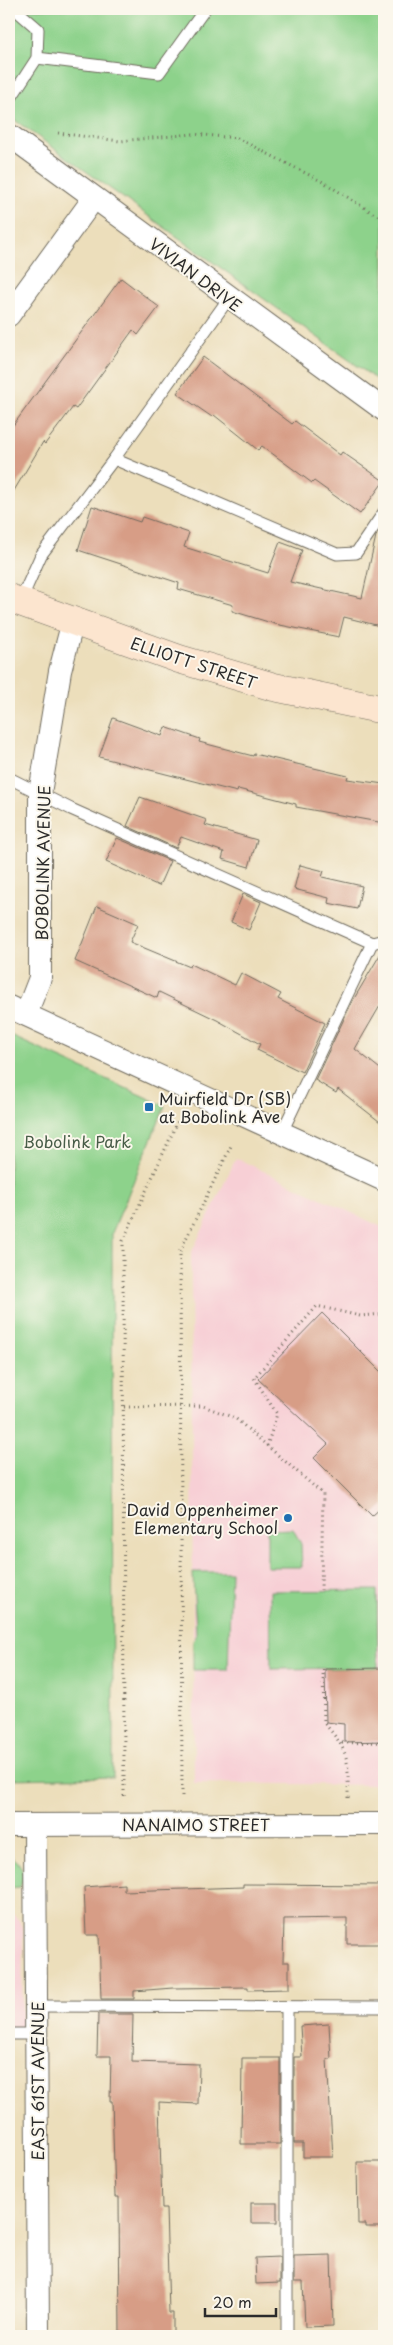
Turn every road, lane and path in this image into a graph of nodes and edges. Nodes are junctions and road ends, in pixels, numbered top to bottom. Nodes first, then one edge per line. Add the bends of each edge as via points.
1 (15, 9) edge
2 (205, 9) edge
3 (38, 58) junction
4 (9, 101) edge
5 (58, 133) dead end
6 (9, 135) edge
7 (94, 198) junction
8 (384, 220) edge
9 (229, 298) junction
10 (9, 315) edge
11 (384, 410) edge
12 (114, 459) junction
13 (384, 512) edge
14 (14, 600) edge
15 (73, 621) junction
16 (384, 710) edge
17 (9, 778) edge
18 (40, 793) junction
19 (384, 940) edge
20 (372, 942) junction
21 (17, 1011) edge
22 (178, 1121) dead end
23 (282, 1132) junction
24 (231, 1146) dead end
25 (384, 1180) edge
26 (384, 1314) edge
27 (124, 1407) junction
28 (181, 1407) junction
29 (268, 1446) junction
30 (321, 1590) dead end
31 (323, 1669) dead end
32 (384, 1742) edge
33 (342, 1743) junction
34 (124, 1796) dead end
35 (182, 1796) dead end
36 (348, 1799) dead end
37 (384, 1824) edge
38 (9, 1825) edge
39 (35, 1825) junction
40 (37, 2006) junction
41 (384, 2006) edge
42 (287, 2007) junction
43 (9, 2034) edge
44 (38, 2034) junction
45 (38, 2336) edge
46 (287, 2336) edge

1 - 3 lane via 38,29
2 - 3 lane via 159,73
3 - 4 lane
5 - 8 path via 120,141 193,134 237,138 325,183
6 - 7 street, VIVIAN DRIVE
7 - 9 street, VIVIAN DRIVE
7 - 10 street
9 - 11 street, VIVIAN DRIVE
9 - 12 lane
12 - 13 lane via 337,554 356,553
12 - 14 lane via 41,555
14 - 15 street, ELLIOTT STREET
15 - 16 street, ELLIOTT STREET via 179,659 274,687
15 - 18 street, BOBOLINK AVENUE via 60,671
17 - 18 lane
18 - 20 lane
18 - 21 street, BOBOLINK AVENUE via 40,978
19 - 20 lane
20 - 23 lane
21 - 23 street
22 - 27 path via 123,1241
23 - 25 street
24 - 28 path via 180,1251
26 - 29 path via 360,1316 317,1306 254,1378 277,1414
27 - 28 path
27 - 34 path
28 - 29 path via 204,1406 235,1418
28 - 35 path
29 - 30 path via 322,1494
31 - 33 path via 324,1723
32 - 33 path
33 - 36 path via 348,1762
37 - 39 street, NANAIMO STREET
38 - 39 street, NANAIMO STREET
39 - 40 street, EAST 61ST AVENUE
40 - 42 lane
40 - 44 street, EAST 61ST AVENUE
41 - 42 lane
42 - 46 lane
43 - 44 lane
44 - 45 street, EAST 61ST AVENUE

